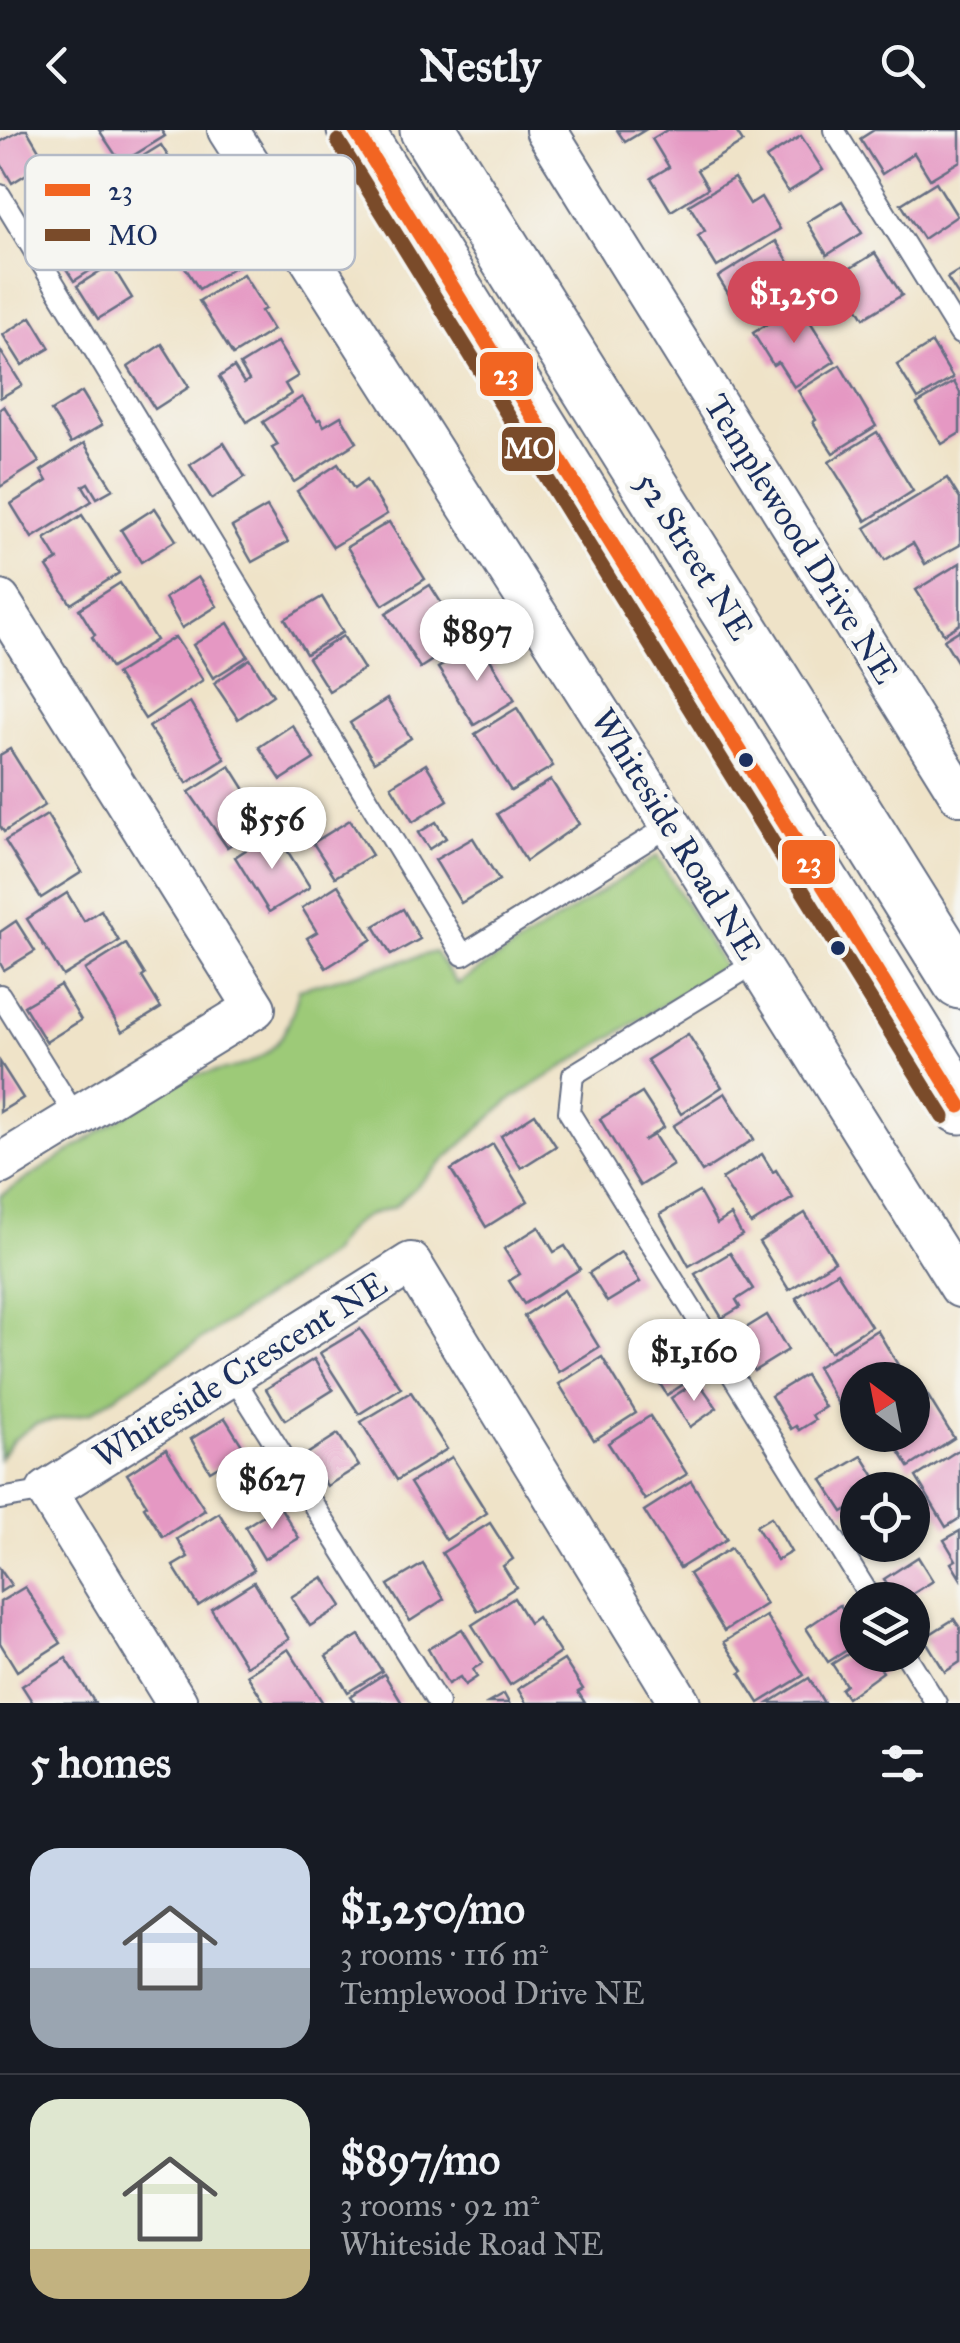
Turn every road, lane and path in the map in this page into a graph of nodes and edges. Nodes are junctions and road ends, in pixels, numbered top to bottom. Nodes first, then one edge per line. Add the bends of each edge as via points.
1 (228, 130) edge
2 (355, 130) edge
3 (428, 130) edge
4 (546, 130) edge
5 (834, 130) edge
6 (244, 155) edge
7 (0, 196) edge
8 (25, 237) edge
9 (45, 270) edge
10 (317, 270) edge
11 (960, 334) edge
12 (0, 601) edge
13 (960, 795) edge
14 (671, 825) junction
15 (756, 962) junction
16 (960, 981) edge
17 (0, 996) edge
18 (960, 1106) edge
19 (76, 1117) junction
20 (0, 1164) edge
21 (960, 1287) edge
22 (232, 1375) junction
23 (47, 1491) junction
24 (0, 1499) edge
25 (861, 1582) edge
26 (917, 1672) edge
27 (177, 1703) edge
28 (438, 1703) edge
29 (680, 1703) edge
30 (936, 1703) edge

1 - 6 street, Whiteside Road NE
2 - 18 main road, 52 Street NE
3 - 16 main road, 52 Street NE
4 - 13 street, Templewood Drive NE
5 - 11 lane
7 - 8 lane
9 - 14 lane via 464,955
10 - 14 street, Whiteside Road NE
12 - 19 street via 255,1008
14 - 15 street, Whiteside Road NE
15 - 21 street, Whiteside Road NE
15 - 25 lane via 573,1075 569,1112
17 - 19 lane
19 - 20 street
22 - 23 street, Whiteside Crescent NE
22 - 28 lane
22 - 29 street, Whiteside Crescent NE via 411,1264
23 - 24 lane
23 - 27 street
26 - 30 lane

